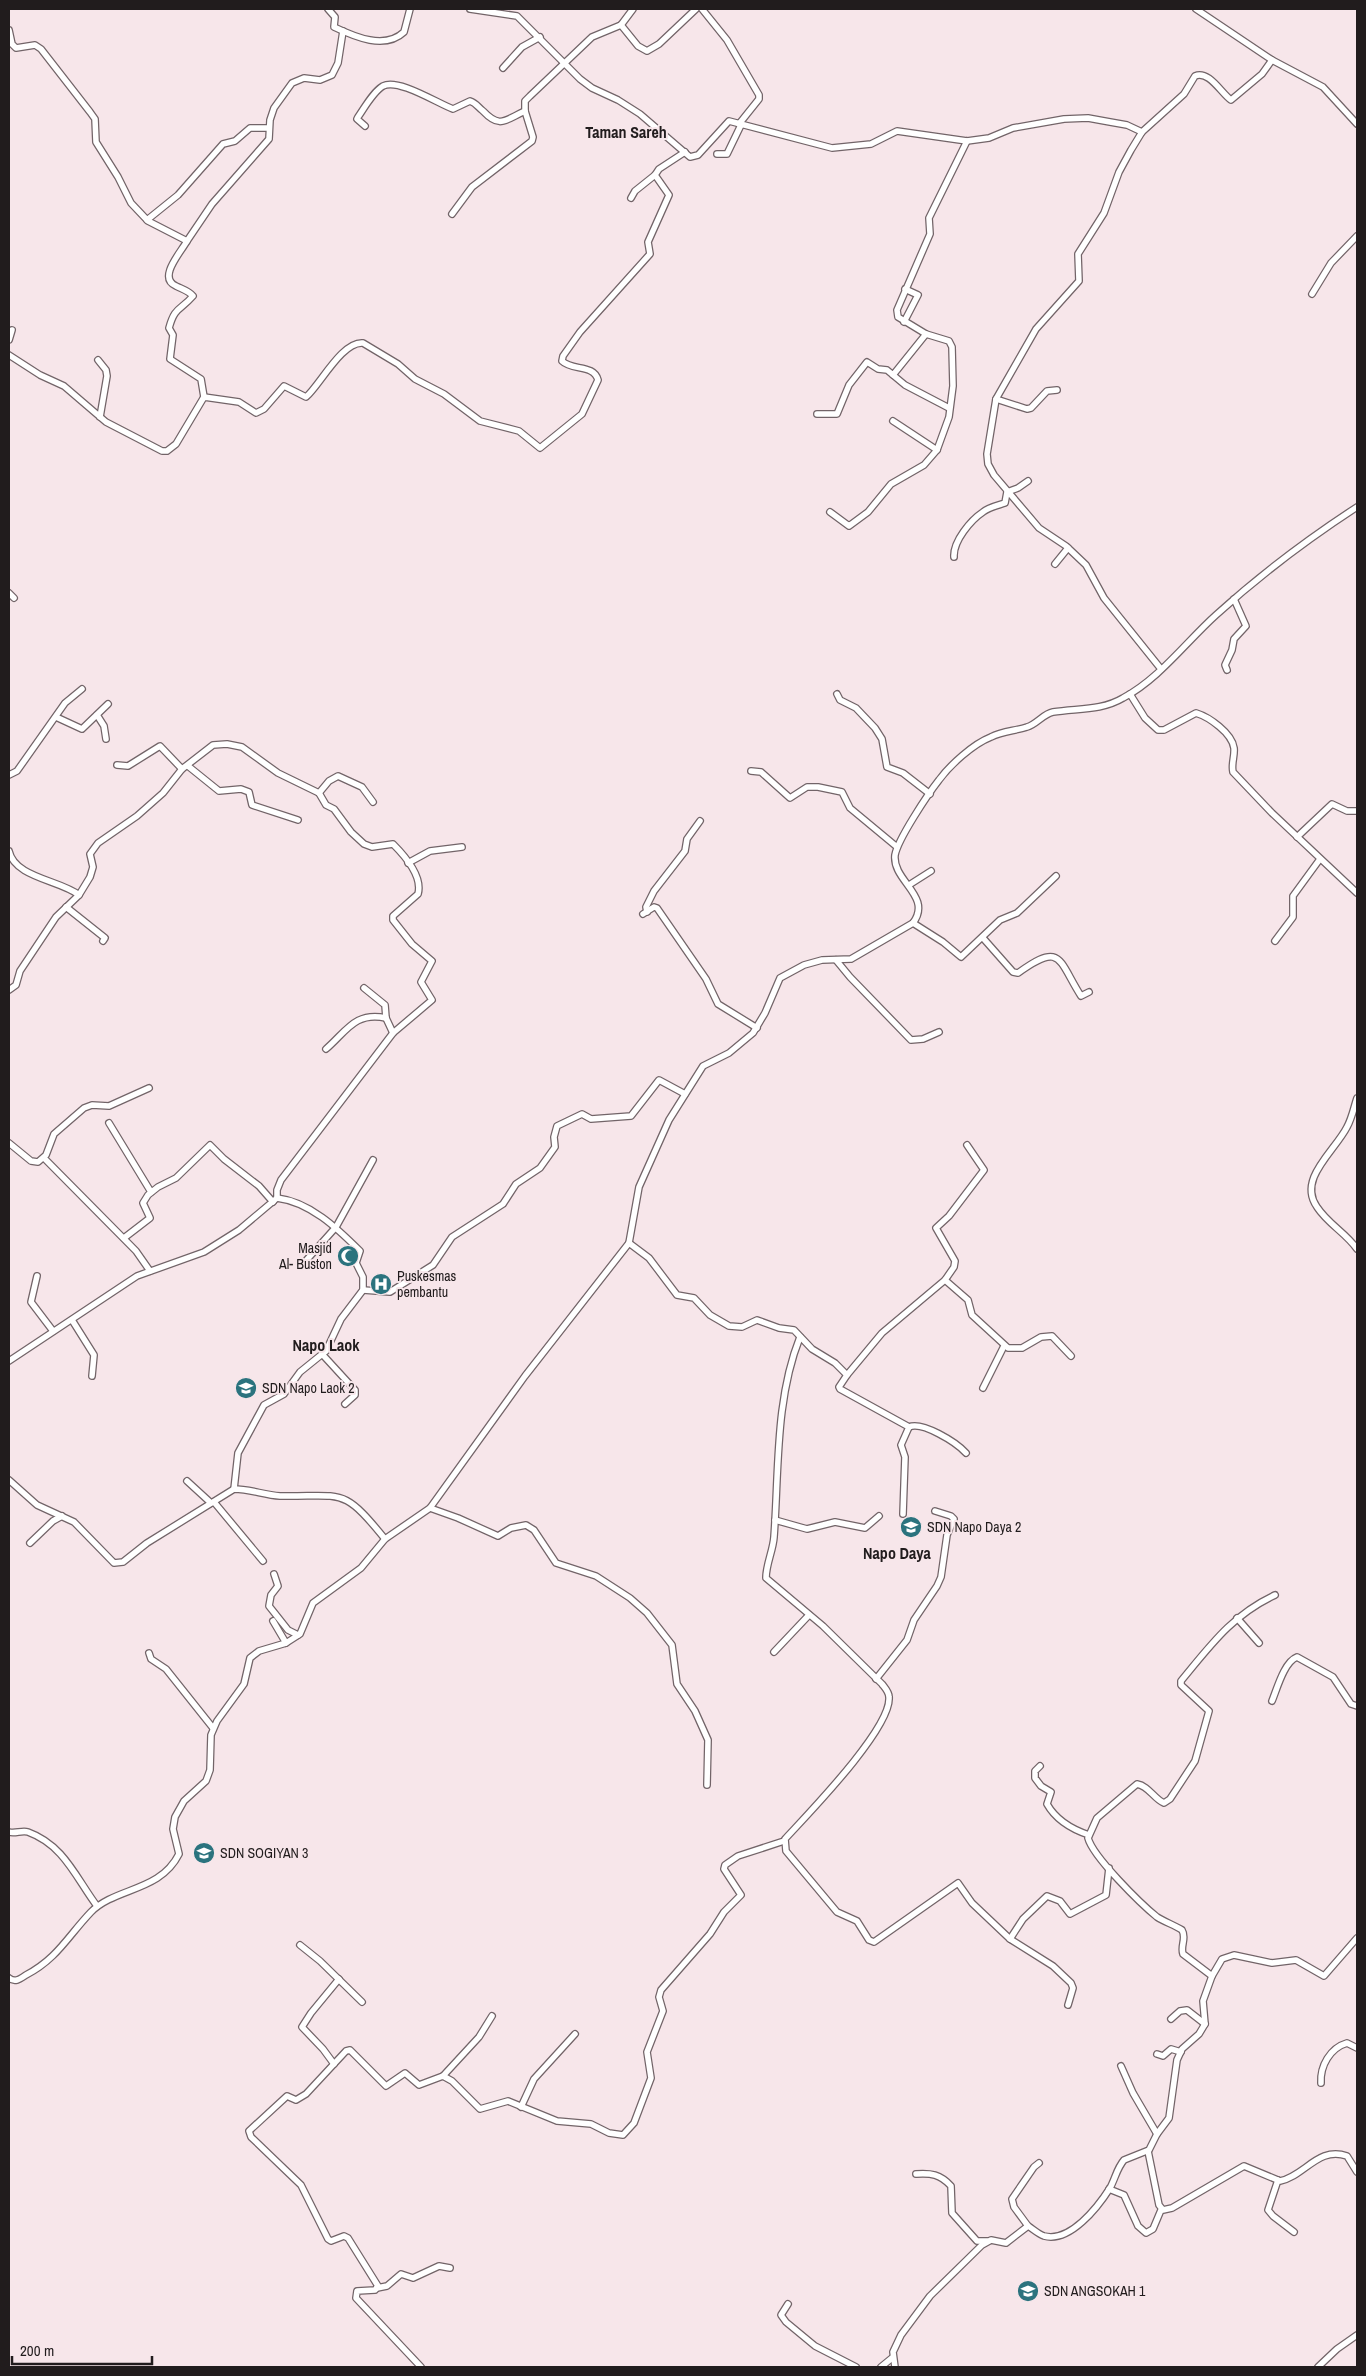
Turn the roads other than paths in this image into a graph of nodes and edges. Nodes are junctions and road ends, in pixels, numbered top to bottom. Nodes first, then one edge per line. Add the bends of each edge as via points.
1 (328, 9) edge
2 (410, 9) edge
3 (470, 9) edge
4 (634, 9) edge
5 (696, 9) edge
6 (702, 9) edge
7 (1196, 9) edge
8 (621, 25) junction
9 (9, 30) edge
10 (343, 31) junction
11 (540, 37) junction
12 (1272, 60) junction
13 (564, 63) junction
14 (503, 68) dead end
15 (525, 111) junction
16 (740, 124) junction
17 (1357, 124) edge
18 (366, 126) dead end
19 (269, 128) junction
20 (1142, 132) junction
21 (967, 141) junction
22 (685, 152) junction
23 (718, 154) dead end
24 (655, 175) junction
25 (631, 198) dead end
26 (452, 214) dead end
27 (147, 220) junction
28 (1357, 236) edge
29 (187, 241) junction
30 (905, 289) junction
31 (1312, 294) dead end
32 (904, 322) junction
33 (12, 330) dead end
34 (926, 334) junction
35 (9, 340) edge
36 (9, 355) edge
37 (98, 360) dead end
38 (893, 375) junction
39 (1057, 390) dead end
40 (204, 397) junction
41 (996, 399) junction
42 (949, 408) junction
43 (817, 414) dead end
44 (100, 417) junction
45 (893, 421) dead end
46 (937, 450) junction
47 (1028, 481) dead end
48 (1007, 492) junction
49 (1357, 506) edge
50 (830, 512) dead end
51 (1068, 548) junction
52 (954, 557) dead end
53 (1055, 564) dead end
54 (9, 593) edge
55 (14, 598) dead end
56 (1234, 599) junction
57 (1161, 669) junction
58 (1227, 670) dead end
59 (82, 689) dead end
60 (838, 694) dead end
61 (1127, 696) junction
62 (108, 704) dead end
63 (97, 715) junction
64 (56, 718) junction
65 (106, 739) dead end
66 (117, 765) dead end
67 (185, 767) junction
68 (751, 771) dead end
69 (9, 775) edge
70 (319, 793) junction
71 (930, 794) junction
72 (373, 802) dead end
73 (1357, 811) edge
74 (298, 820) dead end
75 (700, 820) dead end
76 (1297, 837) junction
77 (462, 847) dead end
78 (898, 848) junction
79 (9, 851) edge
80 (1320, 859) junction
81 (408, 863) junction
82 (931, 871) dead end
83 (1056, 876) dead end
84 (909, 885) junction
85 (1357, 893) edge
86 (79, 895) junction
87 (66, 907) junction
88 (913, 923) junction
89 (982, 938) junction
90 (103, 941) dead end
91 (1275, 941) dead end
92 (836, 960) junction
93 (364, 988) dead end
94 (9, 990) edge
95 (1089, 992) dead end
96 (386, 1018) junction
97 (757, 1028) junction
98 (393, 1032) junction
99 (939, 1032) dead end
100 (326, 1049) dead end
101 (149, 1088) dead end
102 (685, 1094) junction
103 (1357, 1098) edge
104 (109, 1124) dead end
105 (9, 1143) edge
106 (967, 1145) dead end
107 (44, 1158) junction
108 (373, 1160) dead end
109 (151, 1192) junction
110 (275, 1200) junction
111 (336, 1227) junction
112 (124, 1238) junction
113 (629, 1243) junction
114 (1357, 1249) edge
115 (303, 1264) dead end
116 (150, 1271) junction
117 (37, 1276) dead end
118 (945, 1280) junction
119 (364, 1290) junction
120 (72, 1320) junction
121 (53, 1331) junction
122 (800, 1336) junction
123 (1004, 1346) junction
124 (322, 1354) junction
125 (1072, 1356) dead end
126 (9, 1361) edge
127 (847, 1375) junction
128 (92, 1376) dead end
129 (983, 1388) dead end
130 (345, 1404) dead end
131 (909, 1427) junction
132 (966, 1453) dead end
133 (9, 1480) edge
134 (187, 1481) dead end
135 (234, 1489) junction
136 (212, 1502) junction
137 (430, 1508) junction
138 (935, 1511) dead end
139 (903, 1514) dead end
140 (62, 1516) junction
141 (879, 1516) dead end
142 (775, 1520) junction
143 (385, 1539) junction
144 (30, 1543) dead end
145 (263, 1560) dead end
146 (274, 1574) dead end
147 (1274, 1595) dead end
148 (809, 1615) junction
149 (1237, 1618) junction
150 (273, 1621) dead end
151 (298, 1635) junction
152 (286, 1643) junction
153 (1259, 1643) dead end
154 (774, 1652) dead end
155 (149, 1653) dead end
156 (876, 1679) junction
157 (1272, 1702) dead end
158 (1357, 1706) edge
159 (213, 1728) junction
160 (1040, 1766) dead end
161 (707, 1785) dead end
162 (9, 1832) edge
163 (1089, 1836) junction
164 (784, 1841) junction
165 (1110, 1868) junction
166 (97, 1906) junction
167 (1357, 1938) edge
168 (1010, 1940) junction
169 (300, 1945) dead end
170 (1212, 1976) junction
171 (9, 1978) edge
172 (339, 1979) junction
173 (362, 2002) dead end
174 (1068, 2006) dead end
175 (492, 2016) dead end
176 (1172, 2019) dead end
177 (1205, 2024) junction
178 (575, 2034) dead end
179 (1357, 2048) edge
180 (1181, 2052) junction
181 (1158, 2054) dead end
182 (334, 2064) junction
183 (1121, 2066) dead end
184 (443, 2076) junction
185 (1321, 2082) dead end
186 (521, 2107) junction
187 (1157, 2134) junction
188 (1148, 2150) junction
189 (1039, 2163) dead end
190 (1357, 2172) edge
191 (916, 2174) dead end
192 (1278, 2180) junction
193 (1109, 2189) junction
194 (1162, 2210) junction
195 (1028, 2226) junction
196 (1294, 2232) dead end
197 (987, 2241) junction
198 (450, 2268) dead end
199 (377, 2288) junction
200 (788, 2304) dead end
201 (1357, 2335) edge
202 (892, 2358) junction
203 (421, 2367) edge
204 (856, 2367) edge
205 (881, 2367) edge
206 (895, 2367) edge
207 (1318, 2367) edge

1 - 10 street via 335,17 334,26
2 - 10 street via 404,32 387,41 380,42
3 - 11 street via 517,16
4 - 8 street
5 - 8 street via 647,51 638,46
6 - 16 street via 727,40 759,95
7 - 12 street
8 - 13 street via 592,37
9 - 27 street via 16,48 35,45 41,49 90,112 95,119 96,142 130,203
10 - 19 street via 338,63 332,75 320,80 304,78 292,82 274,108
11 - 13 street
11 - 14 street via 522,47
12 - 17 street via 1323,87
12 - 20 street via 1262,74 1231,100 1203,75 1195,76 1184,94
13 - 15 street via 526,100
13 - 22 street via 592,88 640,114
15 - 18 street via 496,123 475,102 453,109 406,88 385,85 358,116
15 - 26 street via 532,141 472,187
16 - 21 street via 832,148 871,144 897,131
16 - 22 street via 727,122 696,156 690,157
16 - 23 street via 727,154
19 - 27 street via 250,128 235,141 224,143 178,195
19 - 29 street via 270,140 212,204
20 - 21 street via 1126,125 1088,118 1064,119 1013,128 989,138
20 - 41 street via 1119,172 1104,213 1078,254 1079,281 1036,329
21 - 30 street via 929,218 930,234
22 - 24 street via 658,169
24 - 25 street
24 - 40 street via 669,196 648,242 650,254 580,332 563,356 562,361 566,364 592,372 598,380 582,414 542,447 538,448 519,431 480,421 363,343 356,343 341,354 306,397 284,386 264,409 256,413 239,402
27 - 29 street
28 - 31 street via 1331,263
29 - 40 street via 168,277 171,284 193,296 173,314 169,328 173,335 170,358 201,379
30 - 32 street via 897,313
30 - 32 street via 918,295
32 - 34 street
33 - 35 street
34 - 38 street
34 - 42 street via 949,341 952,347 954,380
36 - 44 street via 64,386
37 - 44 street via 107,376
38 - 42 street via 905,385
38 - 43 street via 889,370 878,369 866,362 849,385 837,414
39 - 41 street via 1047,391 1027,409
40 - 44 street via 170,451 162,451
41 - 48 street via 988,464
42 - 46 street
45 - 46 street
46 - 50 street via 924,465 890,484 868,512 848,526
47 - 48 street
48 - 51 street via 1039,528
48 - 52 street via 1005,503 983,512 961,535
49 - 56 street
51 - 53 street
51 - 57 street via 1086,565 1104,598
54 - 55 street
56 - 57 street
56 - 58 street via 1246,626 1234,639 1225,665
57 - 61 street
59 - 64 street via 68,699
60 - 71 street via 843,703 856,708 875,728 882,739 887,767 903,773
61 - 71 street via 1099,707 1050,713 1028,727 990,737 969,750 938,780
61 - 76 street via 1158,730 1196,713 1216,726 1233,745 1233,772
62 - 63 street
63 - 64 street via 80,729
63 - 65 street via 104,726
64 - 69 street via 17,771
66 - 67 street via 128,766 160,746
67 - 70 street via 213,745 227,744 242,747 278,773
67 - 74 street via 220,791 243,789 248,792 252,805
67 - 86 street via 137,816 98,843 89,856 93,872
68 - 78 street via 761,772 790,798 807,787 818,786 842,792 850,808
70 - 72 street via 329,780 338,776 362,787
70 - 81 street via 357,839 372,847 391,843
71 - 78 street
73 - 76 street via 1332,804
75 - 97 street via 687,839 685,851 654,891 645,913 657,908 706,979 718,1004
76 - 80 street
77 - 81 street via 430,851
78 - 84 street via 896,863
79 - 86 street via 23,870 44,881 69,887
80 - 85 street
80 - 91 street via 1293,896 1293,917
81 - 98 street via 418,880 418,894 392,920 412,944 432,960 421,982 432,999
82 - 84 street
83 - 89 street via 1017,913 1000,920
84 - 88 street via 918,901 918,913
86 - 87 street
87 - 90 street via 85,924 102,933
87 - 94 street via 20,971 16,985
88 - 89 street via 961,957
88 - 92 street via 859,956
89 - 95 street via 1013,972 1018,973 1046,956 1053,956 1060,961 1081,996
92 - 97 street via 816,962 782,975
92 - 99 street via 911,1040
93 - 96 street via 384,1005
96 - 98 street
96 - 100 street via 370,1016 358,1019
97 - 102 street via 729,1053 703,1066
98 - 110 street via 281,1180
101 - 107 street via 109,1106 84,1108 54,1134
102 - 113 street via 669,1120 639,1187
102 - 119 street via 659,1080 631,1116 591,1118 582,1114 557,1126 555,1147 540,1168 516,1184 500,1207 452,1238 433,1265 390,1292
103 - 114 street via 1348,1126 1315,1175 1310,1190 1312,1200 1324,1217
104 - 109 street
105 - 107 street via 33,1162
106 - 118 street via 984,1170 949,1216 937,1226 936,1230 955,1264
107 - 112 street
108 - 111 street
109 - 110 street via 176,1178 211,1144 224,1160
109 - 112 street via 143,1203 150,1218
110 - 111 street via 291,1201
110 - 116 street via 239,1230 197,1256
111 - 115 street
111 - 119 street via 361,1252 356,1263
112 - 116 street
113 - 122 street via 649,1258 677,1295 694,1298 710,1316 742,1327 758,1320 794,1330
113 - 137 street via 525,1376
116 - 120 street via 124,1284
117 - 121 street via 31,1302
118 - 123 street via 968,1300 972,1315
118 - 127 street via 882,1333
119 - 124 street via 341,1319 332,1342
120 - 121 street
120 - 128 street via 94,1355
121 - 126 street
122 - 127 street
122 - 142 street via 785,1385 776,1472
123 - 125 street via 1022,1348 1041,1337 1052,1336
123 - 129 street
124 - 130 street via 355,1390 355,1395
124 - 135 street via 300,1372 284,1394 264,1406 238,1453
127 - 131 street via 840,1389
131 - 132 street via 920,1426 948,1439
131 - 139 street via 902,1445 905,1457
133 - 140 street via 37,1505
134 - 136 street
135 - 136 street
135 - 143 street via 278,1496 338,1496 358,1508
136 - 140 street via 119,1564 106,1557 78,1526
136 - 145 street
137 - 143 street
137 - 161 street via 498,1536 511,1528 526,1525 534,1530 556,1563 599,1577 643,1609 672,1645 676,1684 696,1711 708,1740
138 - 156 street via 954,1520 947,1535 941,1577 914,1620 907,1640
140 - 144 street
141 - 142 street via 865,1528 835,1522 807,1529
142 - 148 street via 766,1578
143 - 151 street via 361,1568 313,1603
146 - 151 street via 278,1586 270,1595 269,1606 288,1630
147 - 149 street via 1253,1605
148 - 154 street
148 - 156 street
149 - 153 street
149 - 163 street via 1216,1637 1182,1681 1182,1686 1209,1711 1195,1761 1175,1793 1164,1802 1138,1784 1097,1818
150 - 152 street
151 - 152 street
152 - 159 street via 252,1656 241,1688
155 - 159 street via 151,1659 166,1668
156 - 164 street via 889,1695 885,1715 856,1760
157 - 158 street via 1284,1674 1298,1656 1333,1677 1351,1704
159 - 166 street via 209,1774 175,1817 173,1829 179,1854 173,1864 159,1877
160 - 163 street via 1034,1776 1051,1792 1047,1804 1053,1815
162 - 166 street via 27,1832 61,1853
163 - 165 street via 1094,1850
164 - 168 street via 787,1853 837,1912 857,1921 871,1942 958,1883
164 - 186 street via 738,1856 725,1865 724,1869 742,1895 724,1912 710,1934 661,1990 659,1997 663,2010 647,2052 651,2078 628,2132 618,2136 591,2124 556,2121
165 - 168 street via 1106,1896 1070,1914 1060,1901 1048,1896 1023,1919
165 - 170 street via 1158,1917 1182,1930 1183,1954
166 - 171 street via 46,1963 18,1980
167 - 170 street via 1324,1976 1296,1960 1272,1963 1234,1955 1222,1959
168 - 174 street via 1053,1966 1071,1983 1073,1988
169 - 172 street
170 - 177 street via 1203,2004
172 - 173 street
172 - 182 street via 310,2012 302,2027
175 - 184 street via 480,2037
176 - 177 street via 1180,2011 1187,2010
177 - 180 street
178 - 186 street via 534,2078
179 - 185 street via 1348,2043 1336,2049 1322,2067
180 - 181 street via 1171,2049 1163,2056
180 - 187 street via 1170,2115
182 - 184 street via 350,2050 387,2086 405,2073 419,2085
182 - 199 street via 306,2094 296,2100 287,2096 248,2133 301,2185 330,2242 344,2236 348,2238
183 - 187 street
184 - 186 street via 480,2109 503,2102
187 - 188 street
188 - 193 street via 1125,2158
188 - 194 street
189 - 195 street via 1012,2199 1014,2208
190 - 192 street via 1347,2156 1328,2154 1285,2180
191 - 197 street via 934,2174 947,2181 951,2186 950,2204 955,2216 977,2241
192 - 194 street via 1244,2166 1172,2208
192 - 196 street via 1268,2211
193 - 194 street via 1123,2194 1138,2226 1146,2233 1153,2229
193 - 195 street via 1083,2222 1060,2236 1044,2236
195 - 197 street via 1006,2243
197 - 202 street via 930,2296 899,2339
198 - 199 street via 439,2266 414,2278 401,2274 386,2286
199 - 203 street via 356,2291 355,2295
200 - 204 street via 781,2315 786,2322 821,2350
201 - 207 street via 1337,2348
202 - 205 street
202 - 206 street

